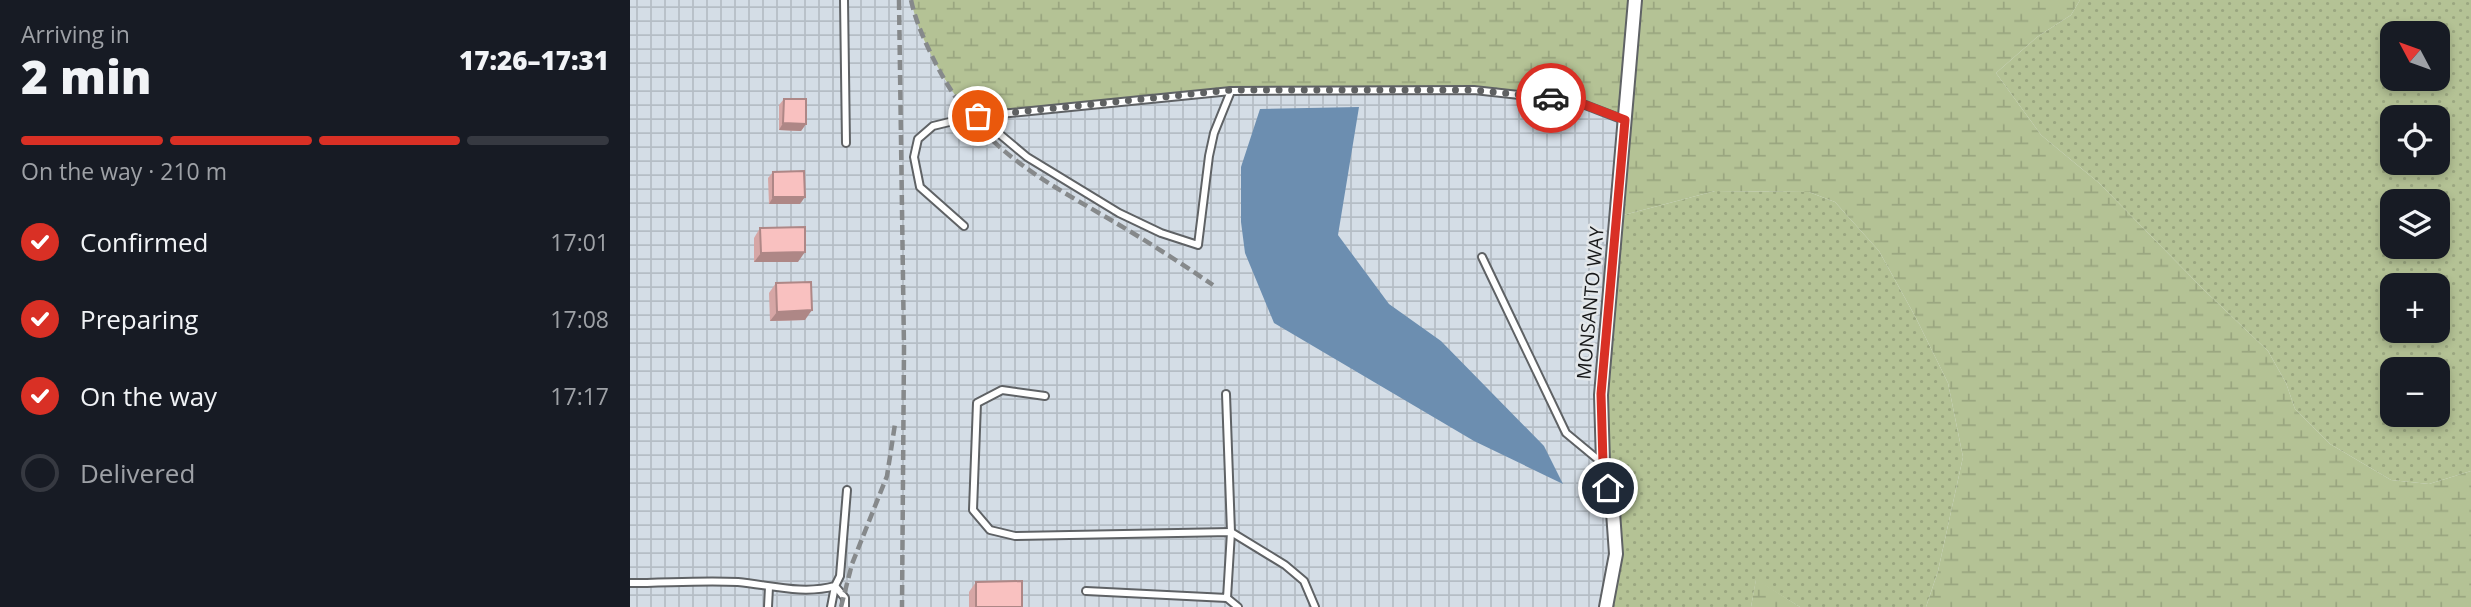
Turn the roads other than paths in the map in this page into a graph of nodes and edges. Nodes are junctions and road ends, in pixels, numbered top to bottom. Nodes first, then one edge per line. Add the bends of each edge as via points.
1 (844, 0) edge
2 (1635, 0) edge
3 (1231, 90) junction
4 (978, 116) junction
5 (1625, 120) junction
6 (846, 143) dead end
7 (964, 226) dead end
8 (1482, 257) dead end
9 (1226, 394) dead end
10 (1045, 396) dead end
11 (1603, 463) junction
12 (848, 490) dead end
13 (1231, 532) junction
14 (630, 583) edge
15 (835, 586) junction
16 (769, 587) junction
17 (1086, 592) dead end
18 (1227, 598) junction
19 (768, 607) edge
20 (831, 607) edge
21 (845, 607) edge
22 (1238, 607) edge
23 (1315, 607) edge
24 (1606, 607) edge

1 - 6 lane
2 - 5 street, MONSANTO WAY
3 - 4 lane
3 - 4 lane via 1209,156 1198,245 1119,213 1027,158
3 - 5 lane via 1474,90 1575,101
4 - 7 lane via 933,126 918,139 914,157 920,187
5 - 11 street, MONSANTO WAY via 1601,394
8 - 11 lane via 1566,433
9 - 13 lane
10 - 13 lane via 1002,390 978,403 973,510 990,530 1015,536
11 - 24 street, MONSANTO WAY via 1616,554
12 - 15 lane via 840,576
13 - 18 lane
13 - 23 lane via 1304,581
14 - 16 lane via 738,582
15 - 16 lane
15 - 20 lane
15 - 21 lane via 845,598
16 - 19 lane
17 - 18 lane
18 - 22 lane

